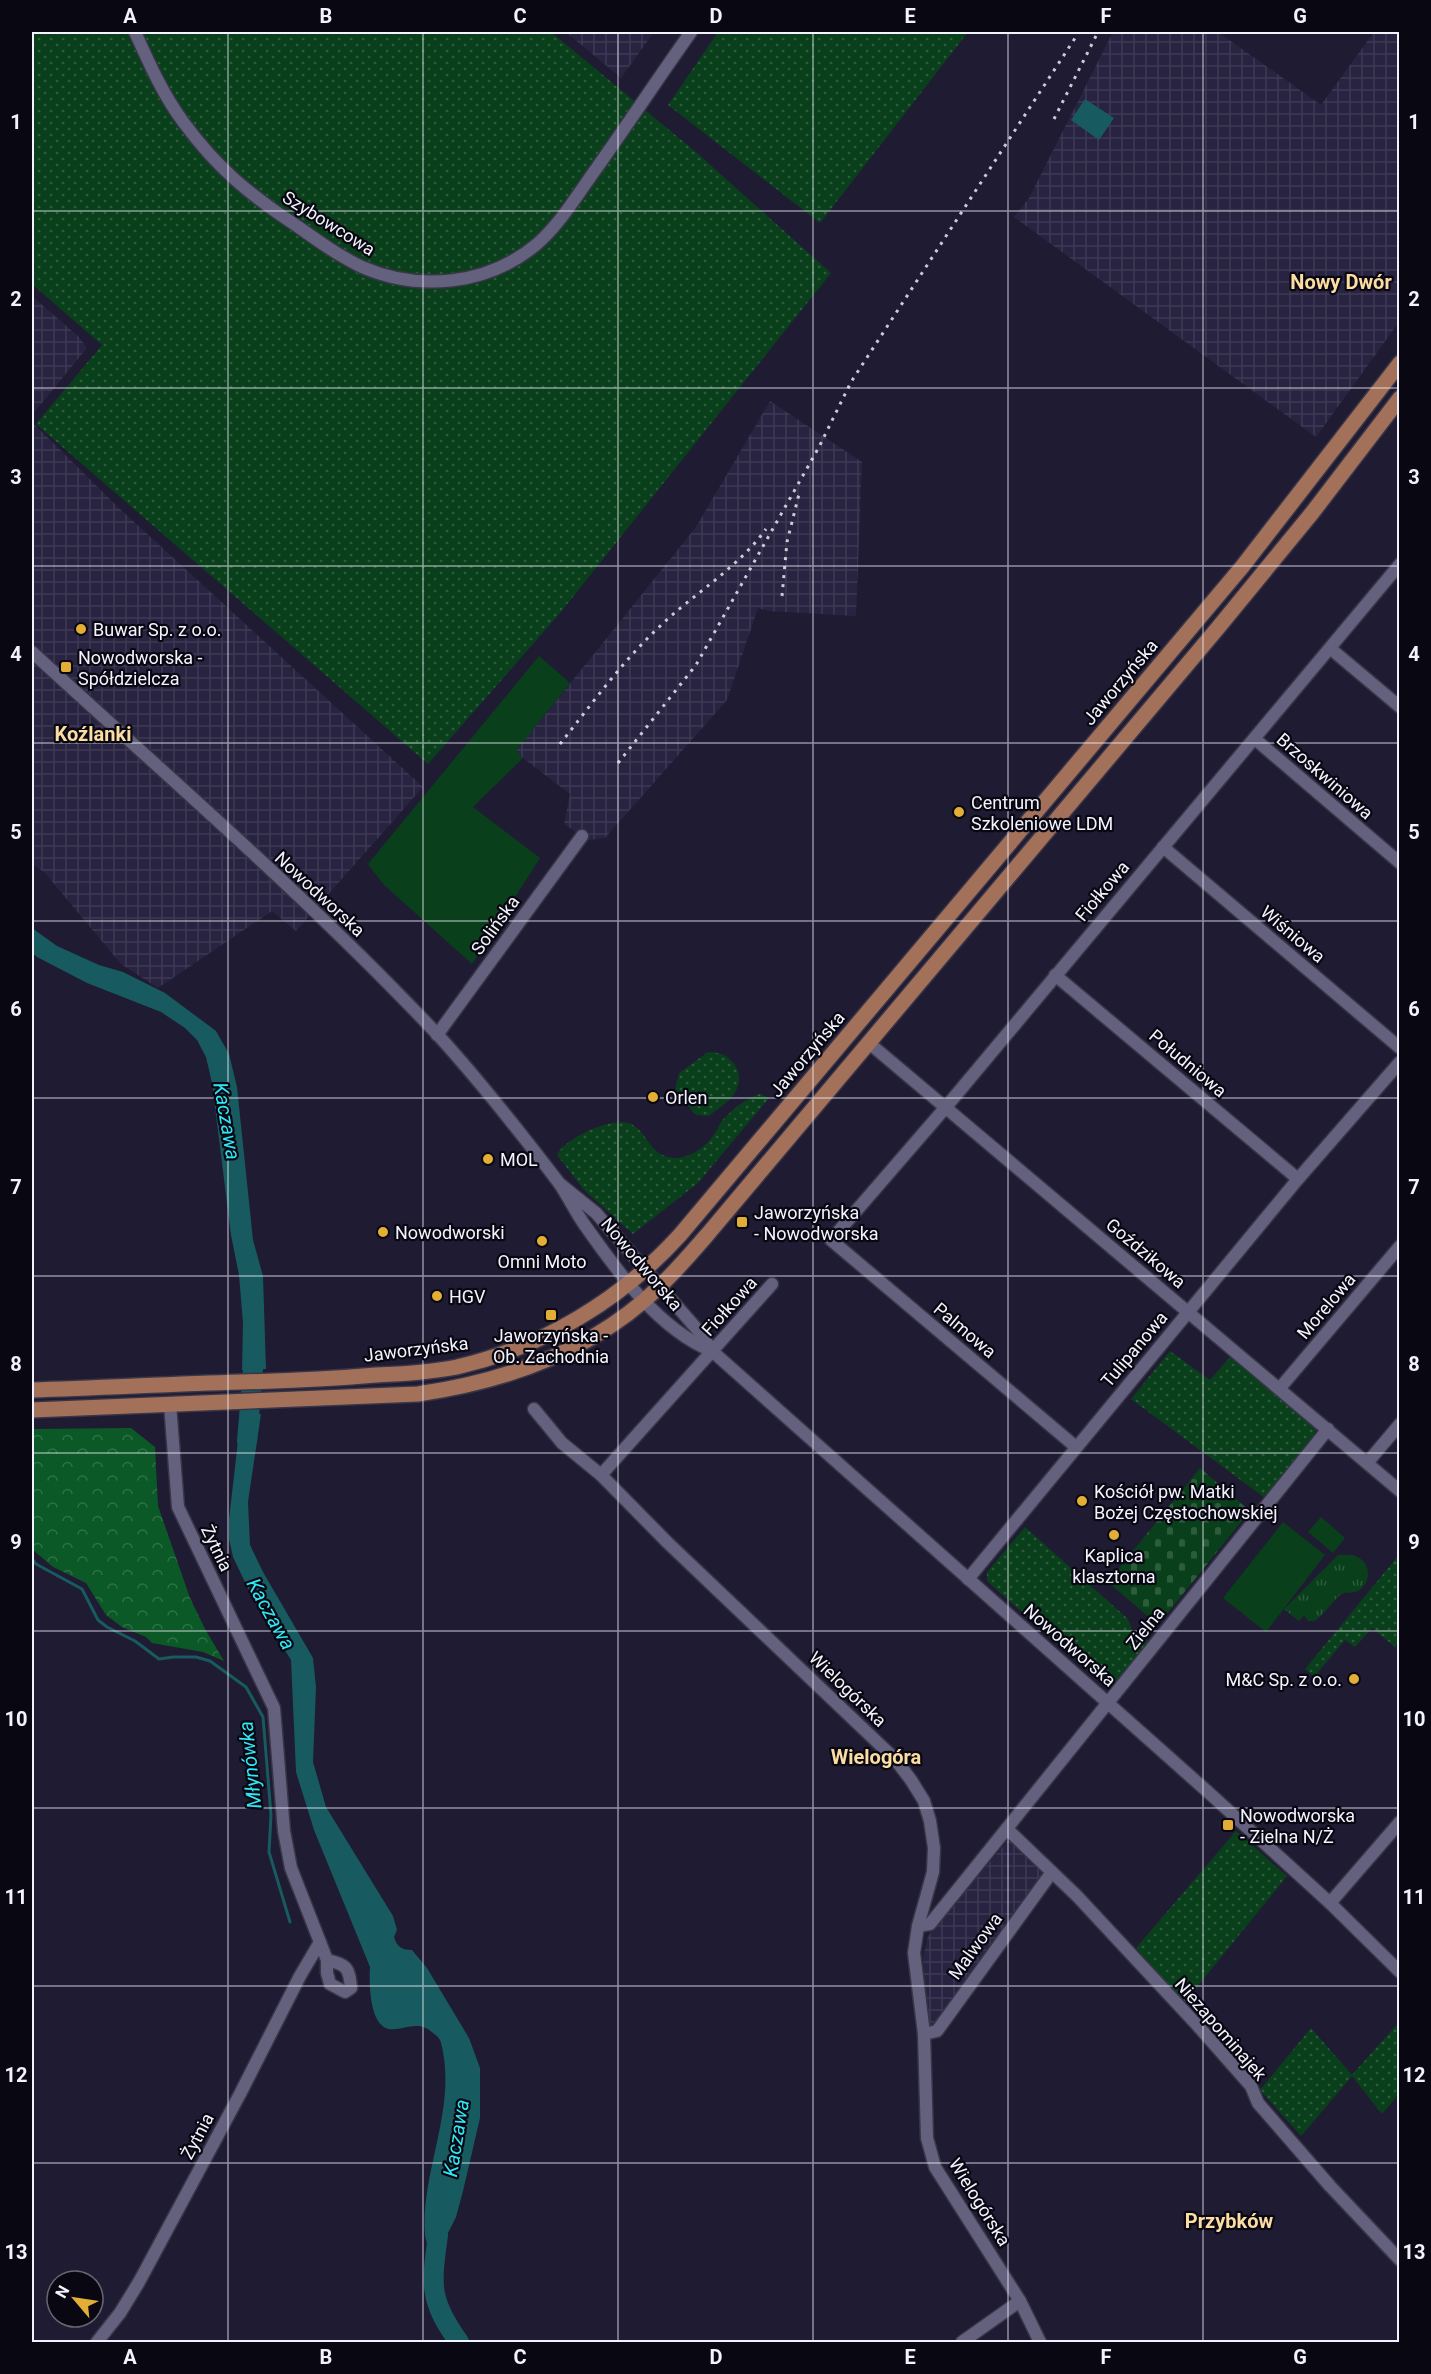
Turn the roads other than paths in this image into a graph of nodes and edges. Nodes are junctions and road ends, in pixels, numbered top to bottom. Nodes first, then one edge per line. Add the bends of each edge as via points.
1 (135, 32) edge
2 (691, 32) edge
3 (1400, 363) edge
4 (1400, 398) edge
5 (1400, 564) edge
6 (1331, 648) junction
7 (32, 652) edge
8 (1400, 707) edge
9 (1255, 739) junction
10 (582, 836) dead end
11 (1163, 847) junction
12 (1400, 863) edge
13 (1055, 975) junction
14 (437, 1035) junction
15 (869, 1043) junction
16 (1400, 1048) edge
17 (1400, 1062) edge
18 (946, 1107) junction
19 (1298, 1179) junction
20 (560, 1184) junction
21 (831, 1240) joint
22 (1400, 1246) edge
23 (646, 1269) junction
24 (630, 1283) junction
25 (772, 1284) dead end
26 (660, 1286) junction
27 (644, 1300) junction
28 (1188, 1312) junction
29 (712, 1351) junction
30 (1280, 1388) junction
31 (32, 1390) edge
32 (170, 1404) junction
33 (534, 1409) dead end
34 (32, 1410) edge
35 (1400, 1424) edge
36 (1328, 1429) junction
37 (1076, 1447) junction
38 (1367, 1463) junction
39 (601, 1475) junction
40 (1400, 1491) edge
41 (968, 1579) junction
42 (1108, 1703) junction
43 (1400, 1822) edge
44 (1007, 1829) junction
45 (1052, 1872) junction
46 (1330, 1903) junction
47 (918, 1926) junction
48 (320, 1942) junction
49 (327, 1960) dead end
50 (1400, 1972) edge
51 (924, 2034) junction
52 (1400, 2260) edge
53 (1020, 2301) junction
54 (97, 2343) edge
55 (962, 2343) edge
56 (1040, 2343) edge

1 - 2 street, Szybowcowa via 184,123 245,191 361,266 398,279 440,282 500,268 537,244 571,205
3 - 23 main road, Jaworzyńska via 1234,575 688,1227
4 - 15 main road via 1232,611
5 - 6 street, Fiołkowa
6 - 8 street
6 - 9 street, Fiołkowa
7 - 14 street, Nowodworska via 320,916
9 - 11 street, Fiołkowa
9 - 12 street, Brzoskwiniowa
10 - 14 street, Solińska
11 - 13 street, Fiołkowa
11 - 16 street, Wiśniowa
13 - 18 street, Fiołkowa
13 - 19 street, Południowa
14 - 20 street, Nowodworska
15 - 18 street, Goździkowa
15 - 26 main road
17 - 19 street, Tulipanowa
18 - 21 street, Fiołkowa
18 - 28 street, Goździkowa
19 - 28 street, Tulipanowa
20 - 23 street, Nowodworska via 596,1213
20 - 24 street, Nowodworska via 583,1223
21 - 37 street, Palmowa
22 - 30 street, Morelowa
23 - 24 main road, Jaworzyńska
23 - 26 street, Nowodworska
24 - 27 street, Nowodworska
24 - 31 main road, Jaworzyńska via 577,1320 537,1340 455,1367 287,1380
25 - 29 street, Fiołkowa
26 - 27 main road
26 - 29 street, Nowodworska
27 - 29 street, Nowodworska via 691,1342
27 - 32 main road via 576,1346 539,1364 456,1389 418,1394
28 - 30 street, Goździkowa
28 - 37 street, Tulipanowa
29 - 39 street, Fiołkowa
29 - 41 street, Nowodworska
30 - 36 street, Goździkowa
32 - 34 main road
32 - 48 street, Żytnia via 178,1507 274,1708 284,1831 291,1868
33 - 39 street, Wielogórska via 562,1443
35 - 38 street
36 - 38 street, Goździkowa
36 - 42 street, Zielna
37 - 41 street, Tulipanowa
38 - 40 street, Goździkowa
39 - 47 street, Wielogórska via 895,1759 911,1779 924,1801 934,1848 933,1872
41 - 42 street, Nowodworska
42 - 44 street, Zielna
42 - 46 street, Nowodworska
43 - 46 street
44 - 45 street, Niezapominajek
44 - 47 street, Zielna via 930,1924
45 - 51 street, Malwowa via 937,2031
45 - 52 street, Niezapominajek via 1251,2086 1258,2103
46 - 50 street, Nowodworska
47 - 51 street, Wielogórska via 914,1953
48 - 49 street, Żytnia
48 - 54 street, Żytnia via 139,2282
51 - 53 street, Wielogórska via 927,2138 935,2167
53 - 55 street
53 - 56 street, Wielogórska

